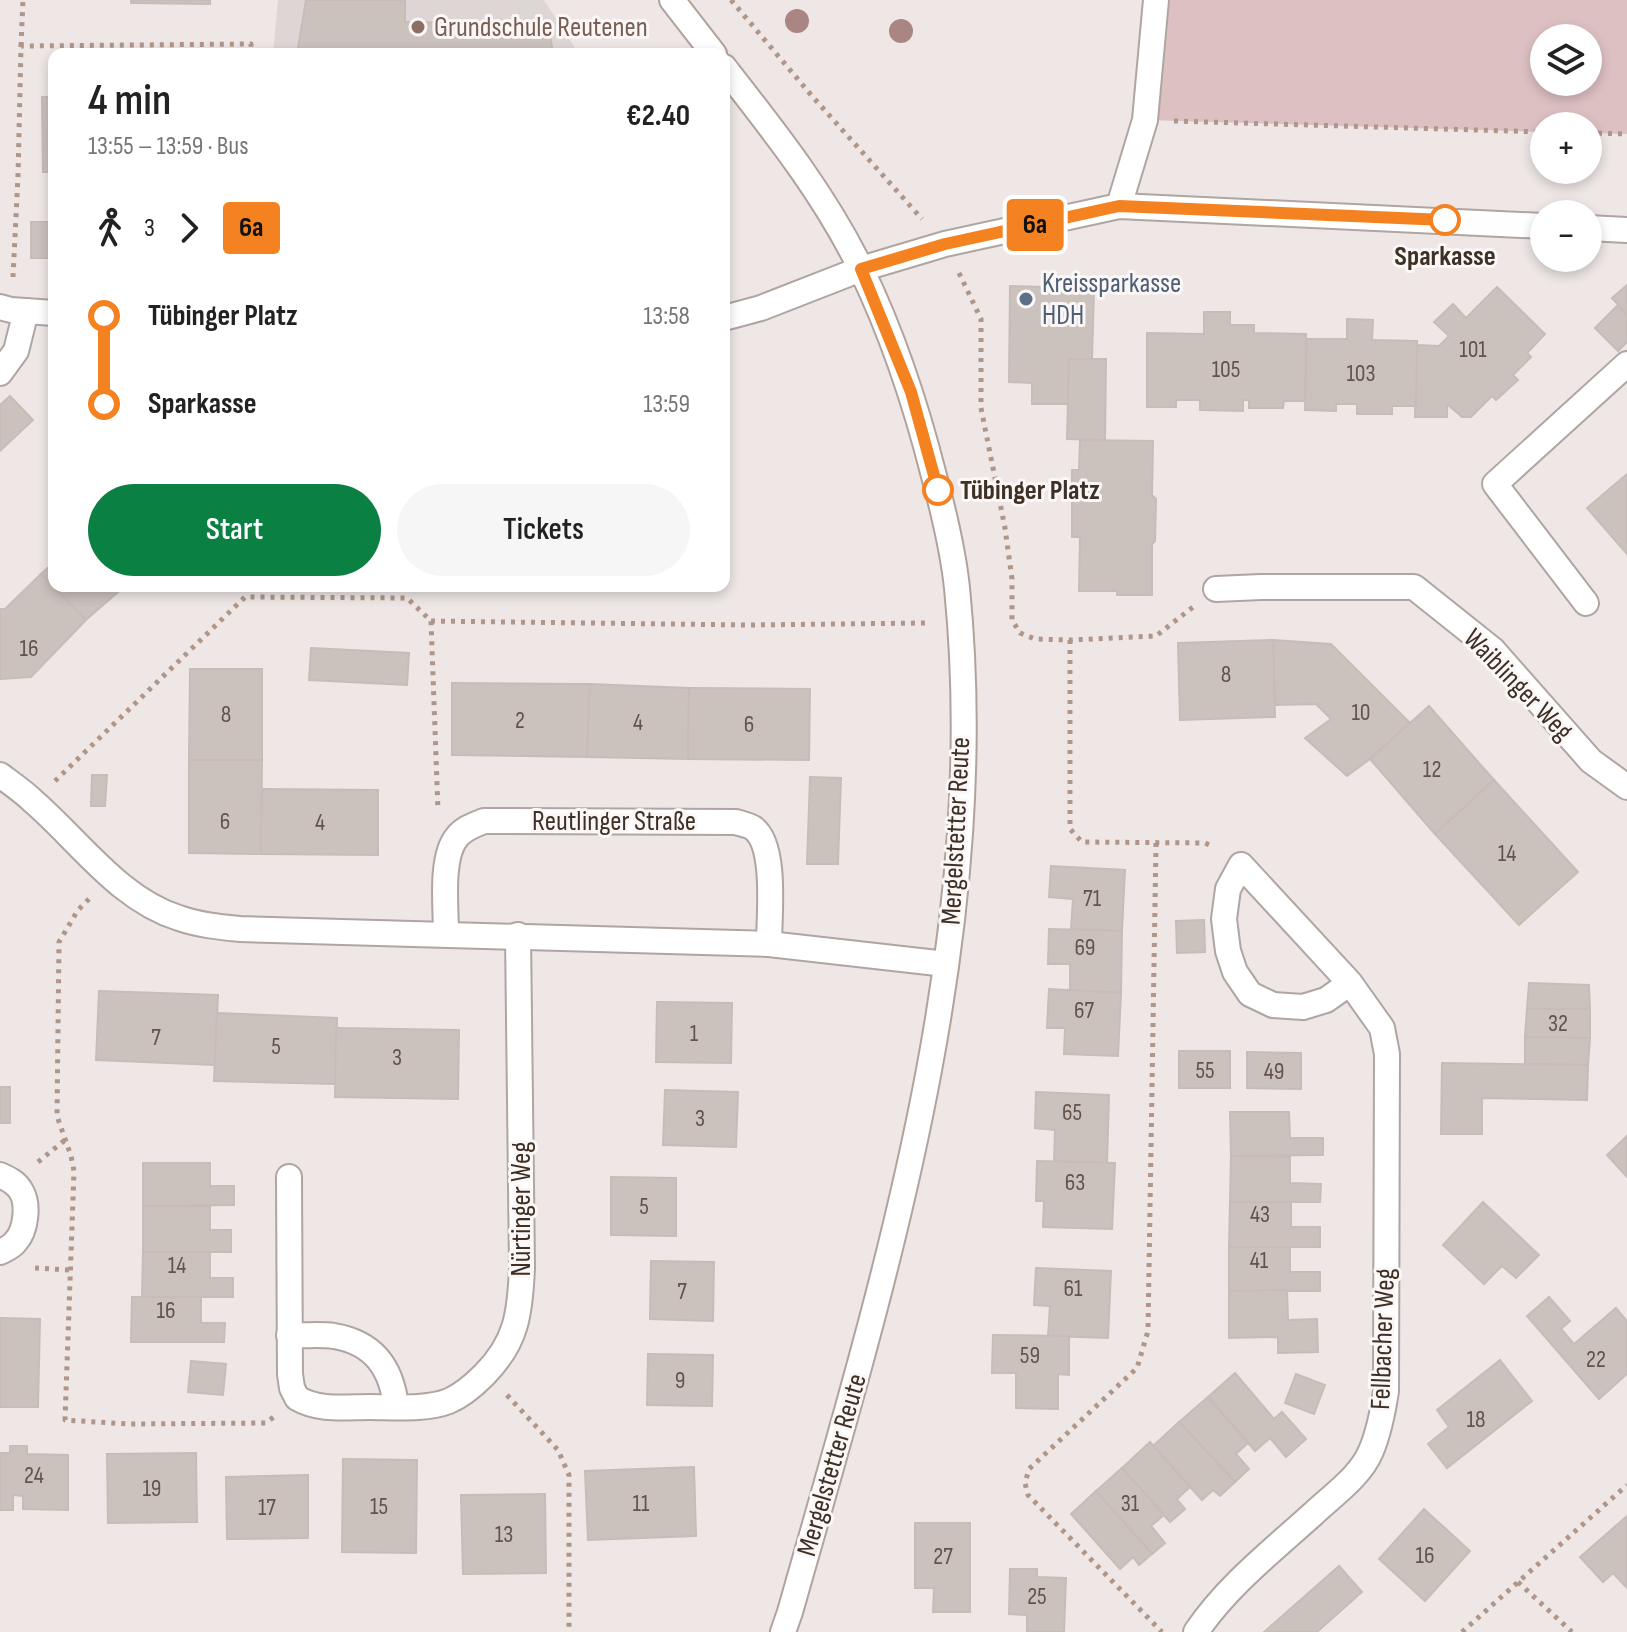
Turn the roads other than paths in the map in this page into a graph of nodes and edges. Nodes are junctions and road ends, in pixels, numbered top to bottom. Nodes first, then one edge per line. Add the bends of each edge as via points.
1 (672, 0) edge
2 (1156, 0) edge
3 (709, 48) edge
4 (730, 75) edge
5 (1119, 206) junction
6 (1530, 225) edge
7 (1602, 229) edge
8 (1627, 230) edge
9 (861, 269) junction
10 (12, 309) edge
11 (48, 312) edge
12 (730, 316) edge
13 (1627, 364) edge
14 (0, 373) edge
15 (1216, 589) road end
16 (1586, 603) dead end
17 (0, 775) edge
18 (1627, 787) edge
19 (446, 933) junction
20 (518, 935) junction
21 (769, 944) junction
22 (946, 964) junction
23 (1350, 983) junction
24 (0, 1175) edge
25 (289, 1177) dead end
26 (0, 1252) edge
27 (289, 1335) junction
28 (396, 1407) junction
29 (783, 1632) edge
30 (1196, 1632) edge

1 - 3 street
2 - 5 street via 1145,120
4 - 9 street, Mergelstetter Reute via 798,163
5 - 6 street
5 - 9 street via 945,244
7 - 8 street
9 - 12 street
9 - 22 street, Mergelstetter Reute via 911,392 957,588 960,825
10 - 11 street
10 - 14 street via 16,351
13 - 16 street via 1495,484
15 - 18 street, Waiblinger Weg via 1414,587 1493,650 1591,761
17 - 19 street via 112,878 177,918 240,929
19 - 20 street
19 - 21 street, Reutlinger Straße via 448,855 454,839 467,827 484,821 736,822 754,829 766,845
20 - 21 street
20 - 28 street, Nürtinger Weg via 522,1268 514,1329 504,1352 470,1389 448,1401
21 - 22 street
22 - 29 street, Mergelstetter Reute via 921,1112 878,1303
23 - 23 street, Fellbacher Weg via 1241,865 1228,889 1224,919 1235,972 1250,994 1273,1005 1303,1007 1326,1000
23 - 30 street, Fellbacher Weg via 1382,1028 1387,1054 1386,1391 1381,1421 1370,1453 1353,1477 1236,1584
24 - 26 street via 23,1192 25,1207 19,1239
25 - 27 street
27 - 28 street via 334,1336 373,1353 385,1366
27 - 28 street, Nürtinger Weg via 297,1398 317,1407

